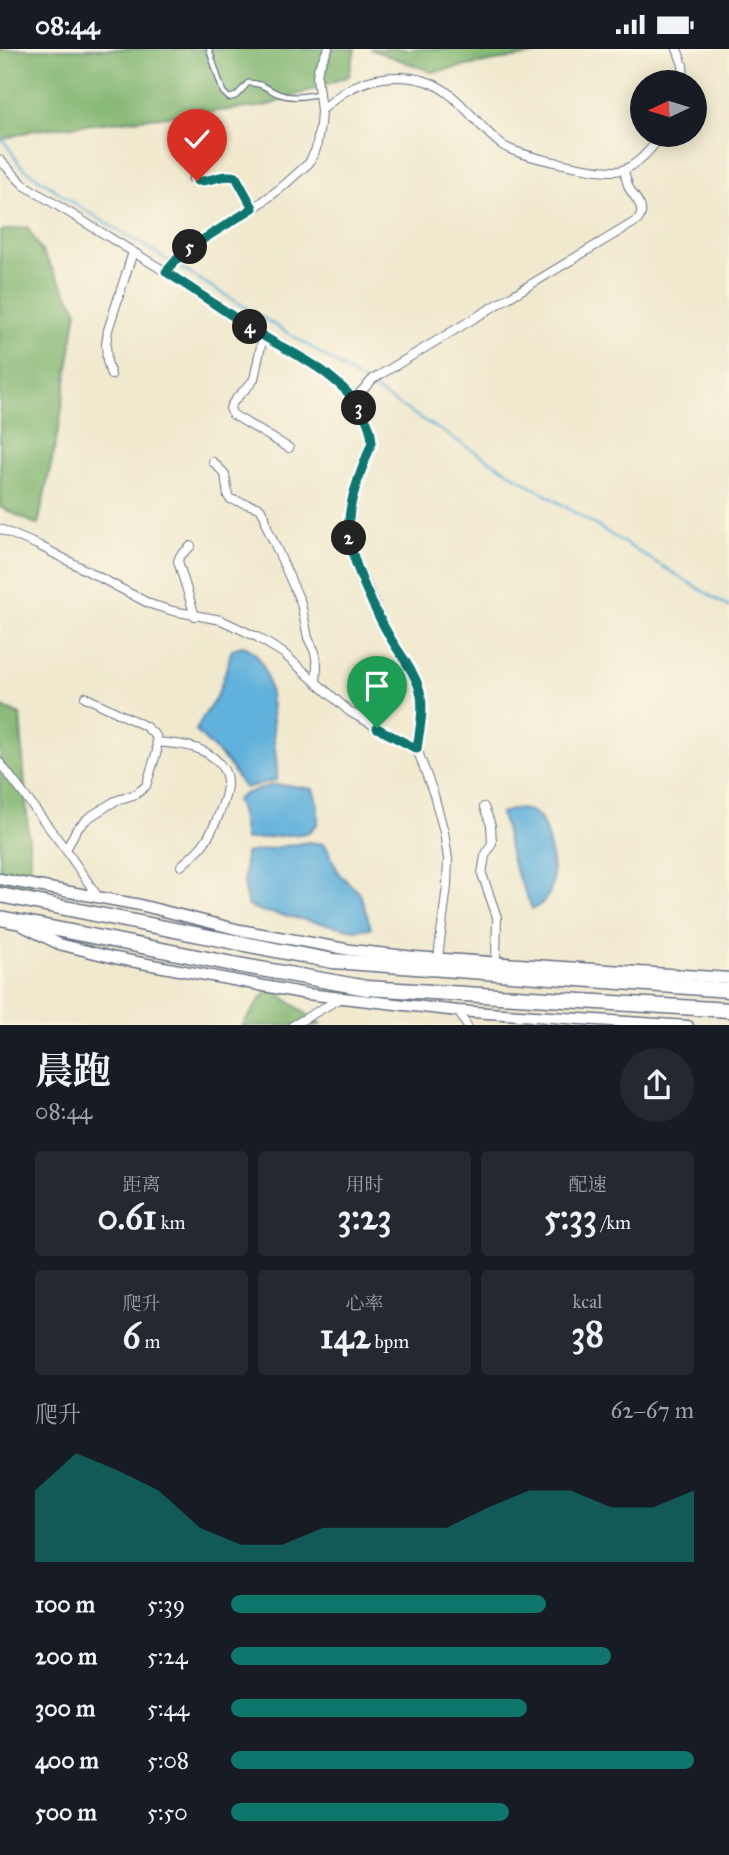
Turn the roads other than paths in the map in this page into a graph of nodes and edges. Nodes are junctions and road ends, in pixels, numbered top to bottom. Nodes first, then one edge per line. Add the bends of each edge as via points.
1 (209, 49) edge
2 (328, 49) edge
3 (677, 49) edge
4 (683, 70) edge
5 (318, 94) junction
6 (321, 111) junction
7 (651, 147) edge
8 (0, 160) edge
9 (624, 170) junction
10 (191, 179) dead end
11 (253, 208) junction
12 (133, 252) junction
13 (167, 269) junction
14 (263, 336) junction
15 (111, 375) dead end
16 (354, 399) junction
17 (289, 448) dead end
18 (213, 462) dead end
19 (0, 529) edge
20 (191, 546) dead end
21 (195, 616) junction
22 (316, 683) junction
23 (85, 697) dead end
24 (157, 742) junction
25 (417, 749) junction
26 (0, 763) edge
27 (484, 807) dead end
28 (66, 850) junction
29 (181, 866) dead end
30 (0, 879) edge
31 (0, 895) edge
32 (98, 897) junction
33 (0, 918) edge
34 (15, 922) junction
35 (438, 958) junction
36 (496, 961) junction
37 (729, 978) edge
38 (729, 990) edge
39 (339, 999) junction
40 (729, 1010) edge
41 (458, 1011) junction
42 (292, 1025) edge
43 (467, 1025) edge
44 (688, 1025) edge

1 - 5 lane via 222,92 229,98 253,82 285,96
2 - 5 street via 318,69
3 - 4 street
5 - 6 street
6 - 9 street via 345,91 374,79 423,80 450,94 506,148 542,160
6 - 11 street via 316,149 309,163
7 - 9 street
8 - 12 street via 24,185
9 - 16 street via 642,208 638,220 373,379
10 - 11 lane via 236,177
11 - 13 street via 195,244
12 - 13 street
12 - 15 street via 107,337
13 - 14 street
14 - 16 street via 329,375
14 - 17 street via 254,379 230,408 232,414
16 - 25 street via 372,442 352,498 349,539 386,629 421,694
18 - 22 street via 225,474 230,499 260,508 265,517 301,603 315,652
19 - 21 street via 150,604
20 - 21 street via 178,561
21 - 22 street via 222,620 257,636
22 - 25 street via 350,712
23 - 24 street via 145,726
24 - 28 street via 146,786 88,818
24 - 29 street via 206,753 217,760 228,780 216,823
25 - 35 street via 434,795 448,859
26 - 28 street
27 - 36 street via 492,843 482,874 497,918
28 - 32 street
30 - 32 street
31 - 38 highway via 333,961
32 - 35 street via 311,944
33 - 34 highway
34 - 39 street via 59,944 103,955
34 - 40 highway via 367,988
35 - 36 street
36 - 37 street
39 - 41 street
39 - 42 street
41 - 43 street
41 - 44 street

